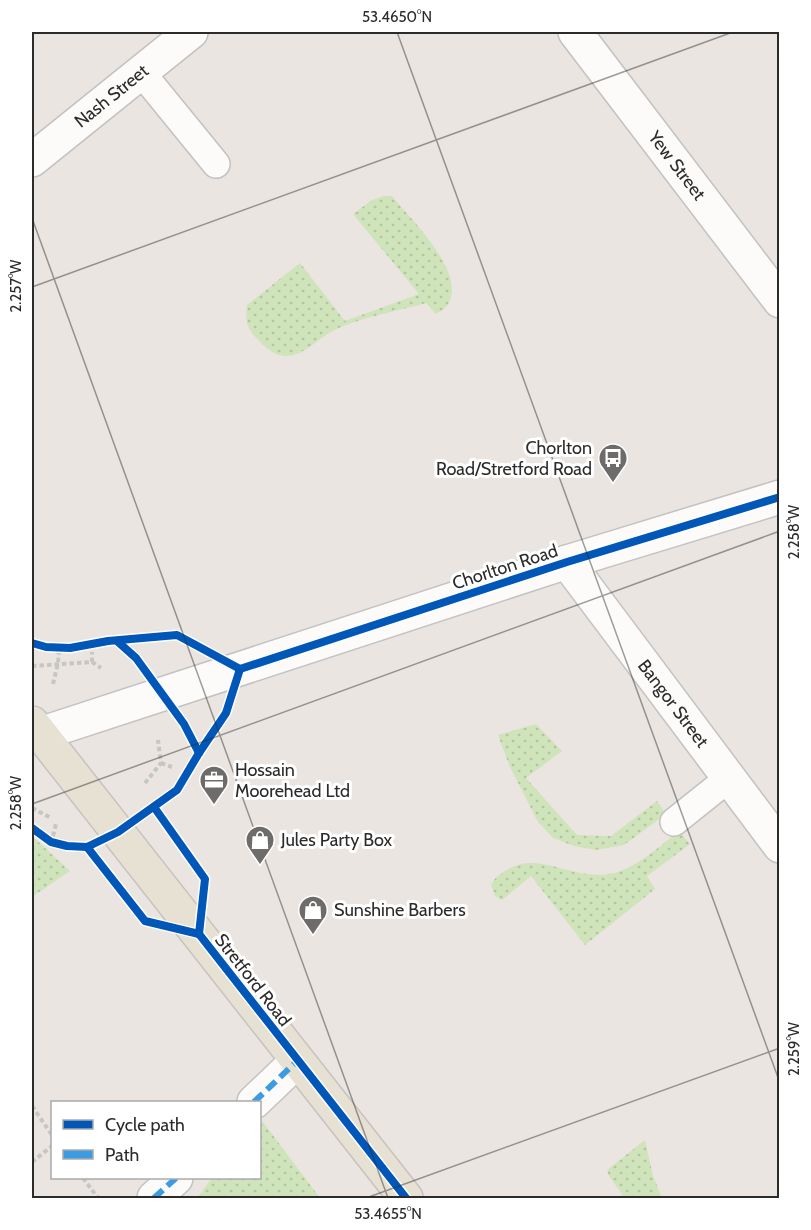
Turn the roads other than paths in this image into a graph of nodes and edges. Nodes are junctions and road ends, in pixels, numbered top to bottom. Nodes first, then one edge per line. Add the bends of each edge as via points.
1 (191, 32) edge
2 (575, 32) edge
3 (141, 72) junction
4 (32, 160) edge
5 (216, 164) dead end
6 (780, 301) edge
7 (780, 497) edge
8 (567, 562) junction
9 (34, 731) edge
10 (729, 778) junction
11 (674, 822) dead end
12 (780, 846) edge
13 (297, 1061) junction
14 (255, 1101) edge
15 (175, 1179) edge
16 (154, 1198) edge
17 (406, 1198) edge

1 - 3 street, Nash Street
2 - 6 street, Yew Street
3 - 4 street, Nash Street
3 - 5 lane
7 - 8 street, Chorlton Road
8 - 9 street, Chorlton Road
8 - 10 street, Bangor Street
9 - 13 main road, Stretford Road
10 - 11 lane
10 - 12 street, Bangor Street
13 - 14 street
13 - 17 main road, Stretford Road
15 - 16 street

